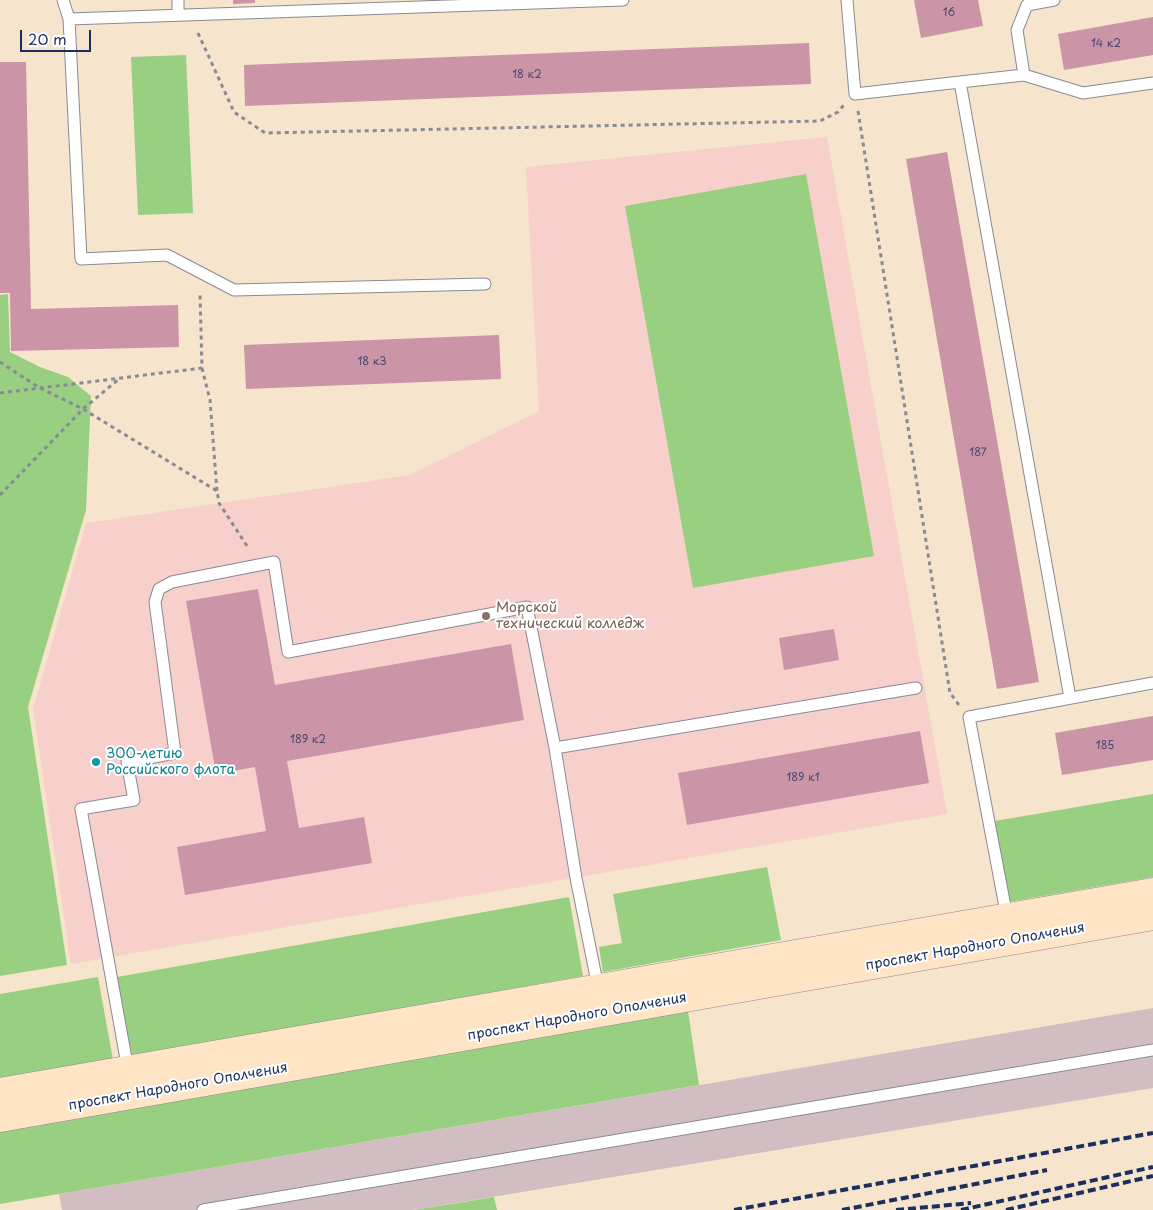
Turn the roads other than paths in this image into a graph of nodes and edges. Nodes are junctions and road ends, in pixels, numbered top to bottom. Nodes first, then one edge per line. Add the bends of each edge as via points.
1 (63, 0) edge
2 (178, 0) edge
3 (623, 0) edge
4 (847, 0) edge
5 (1054, 0) edge
6 (178, 15) junction
7 (69, 19) junction
8 (1024, 75) junction
9 (960, 82) junction
10 (1153, 83) edge
11 (485, 284) dead end
12 (1153, 683) edge
13 (916, 688) dead end
14 (1070, 698) junction
15 (555, 748) junction
16 (1153, 892) edge
17 (1153, 916) edge
18 (1007, 917) junction
19 (598, 987) junction
20 (1153, 1050) edge
21 (128, 1070) junction
22 (0, 1092) edge
23 (0, 1118) edge
24 (203, 1210) edge

1 - 7 lane
2 - 6 lane
3 - 6 lane
4 - 9 lane via 855,94
5 - 8 lane via 1027,5 1017,30
6 - 7 lane
7 - 11 lane via 81,259 167,255 234,290
8 - 9 lane
8 - 10 lane via 1083,93
9 - 14 lane
12 - 14 lane
13 - 15 lane
14 - 18 lane via 969,718
15 - 19 lane
15 - 21 lane via 527,607 288,652 274,562 172,582 159,589 155,602 175,754 127,762 134,800 81,809
16 - 18 main road, проспект Народного Ополчения
17 - 23 main road, проспект Народного Ополчения
18 - 19 main road, проспект Народного Ополчения
19 - 21 main road, проспект Народного Ополчения
20 - 24 lane
21 - 22 main road, проспект Народного Ополчения

